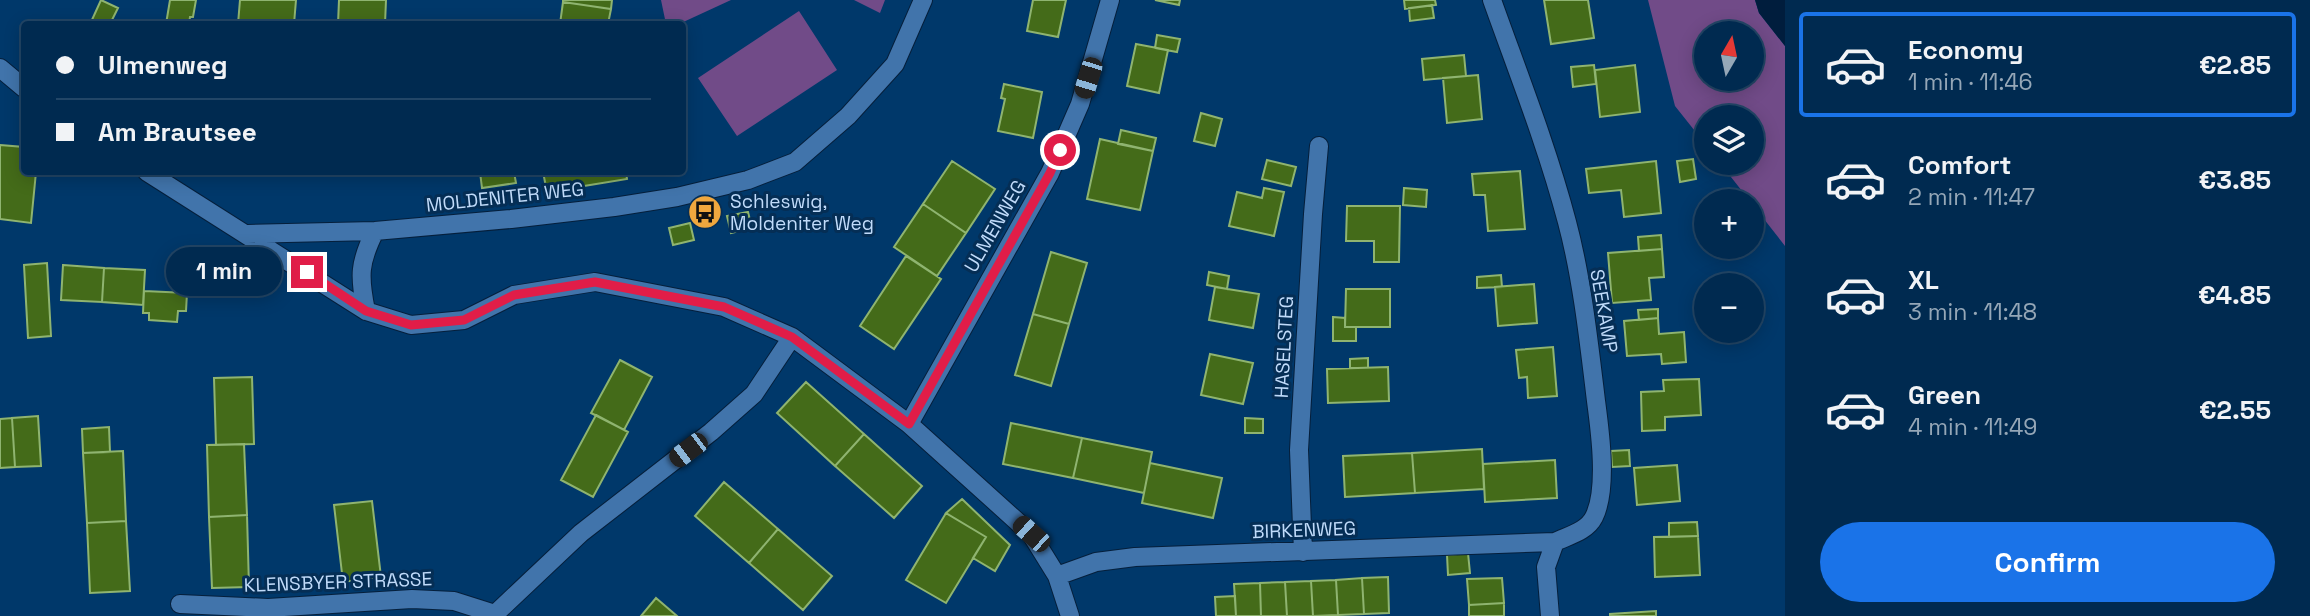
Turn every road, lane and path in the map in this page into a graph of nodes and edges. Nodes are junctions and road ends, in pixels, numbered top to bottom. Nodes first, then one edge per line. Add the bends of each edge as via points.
1 (923, 0) edge
2 (1110, 0) edge
3 (1492, 0) edge
4 (0, 68) edge
5 (21, 86) edge
6 (1319, 146) dead end
7 (152, 175) edge
8 (375, 231) junction
9 (248, 234) junction
10 (366, 311) junction
11 (792, 337) junction
12 (909, 424) junction
13 (1555, 542) junction
14 (1303, 552) junction
15 (1057, 576) junction
16 (180, 604) dead end
17 (494, 615) edge
18 (1070, 616) edge
19 (1550, 616) edge

1 - 8 street, MOLDENITER WEG via 895,64 848,116 796,162 748,180 677,197
2 - 12 street, ULMENWEG via 1080,104 1050,173
3 - 13 street, SEEKAMP via 1568,225 1602,443 1596,514 1588,527
4 - 5 street
6 - 14 street, HASELSTEG via 1299,450
7 - 9 street, MOLDENITER WEG
8 - 9 street, MOLDENITER WEG
8 - 10 street via 364,253 360,281
9 - 10 street
10 - 11 street via 411,325 464,320 514,295 595,282 724,307
11 - 12 street
11 - 17 street, KLENSBYER STRASSE via 754,394 581,533
12 - 15 street via 1031,534
13 - 14 street, BIRKENWEG
13 - 19 street via 1546,567
14 - 15 street, BIRKENWEG via 1135,557 1096,562
15 - 18 street
16 - 17 street, KLENSBYER STRASSE via 268,608 412,599 454,601

